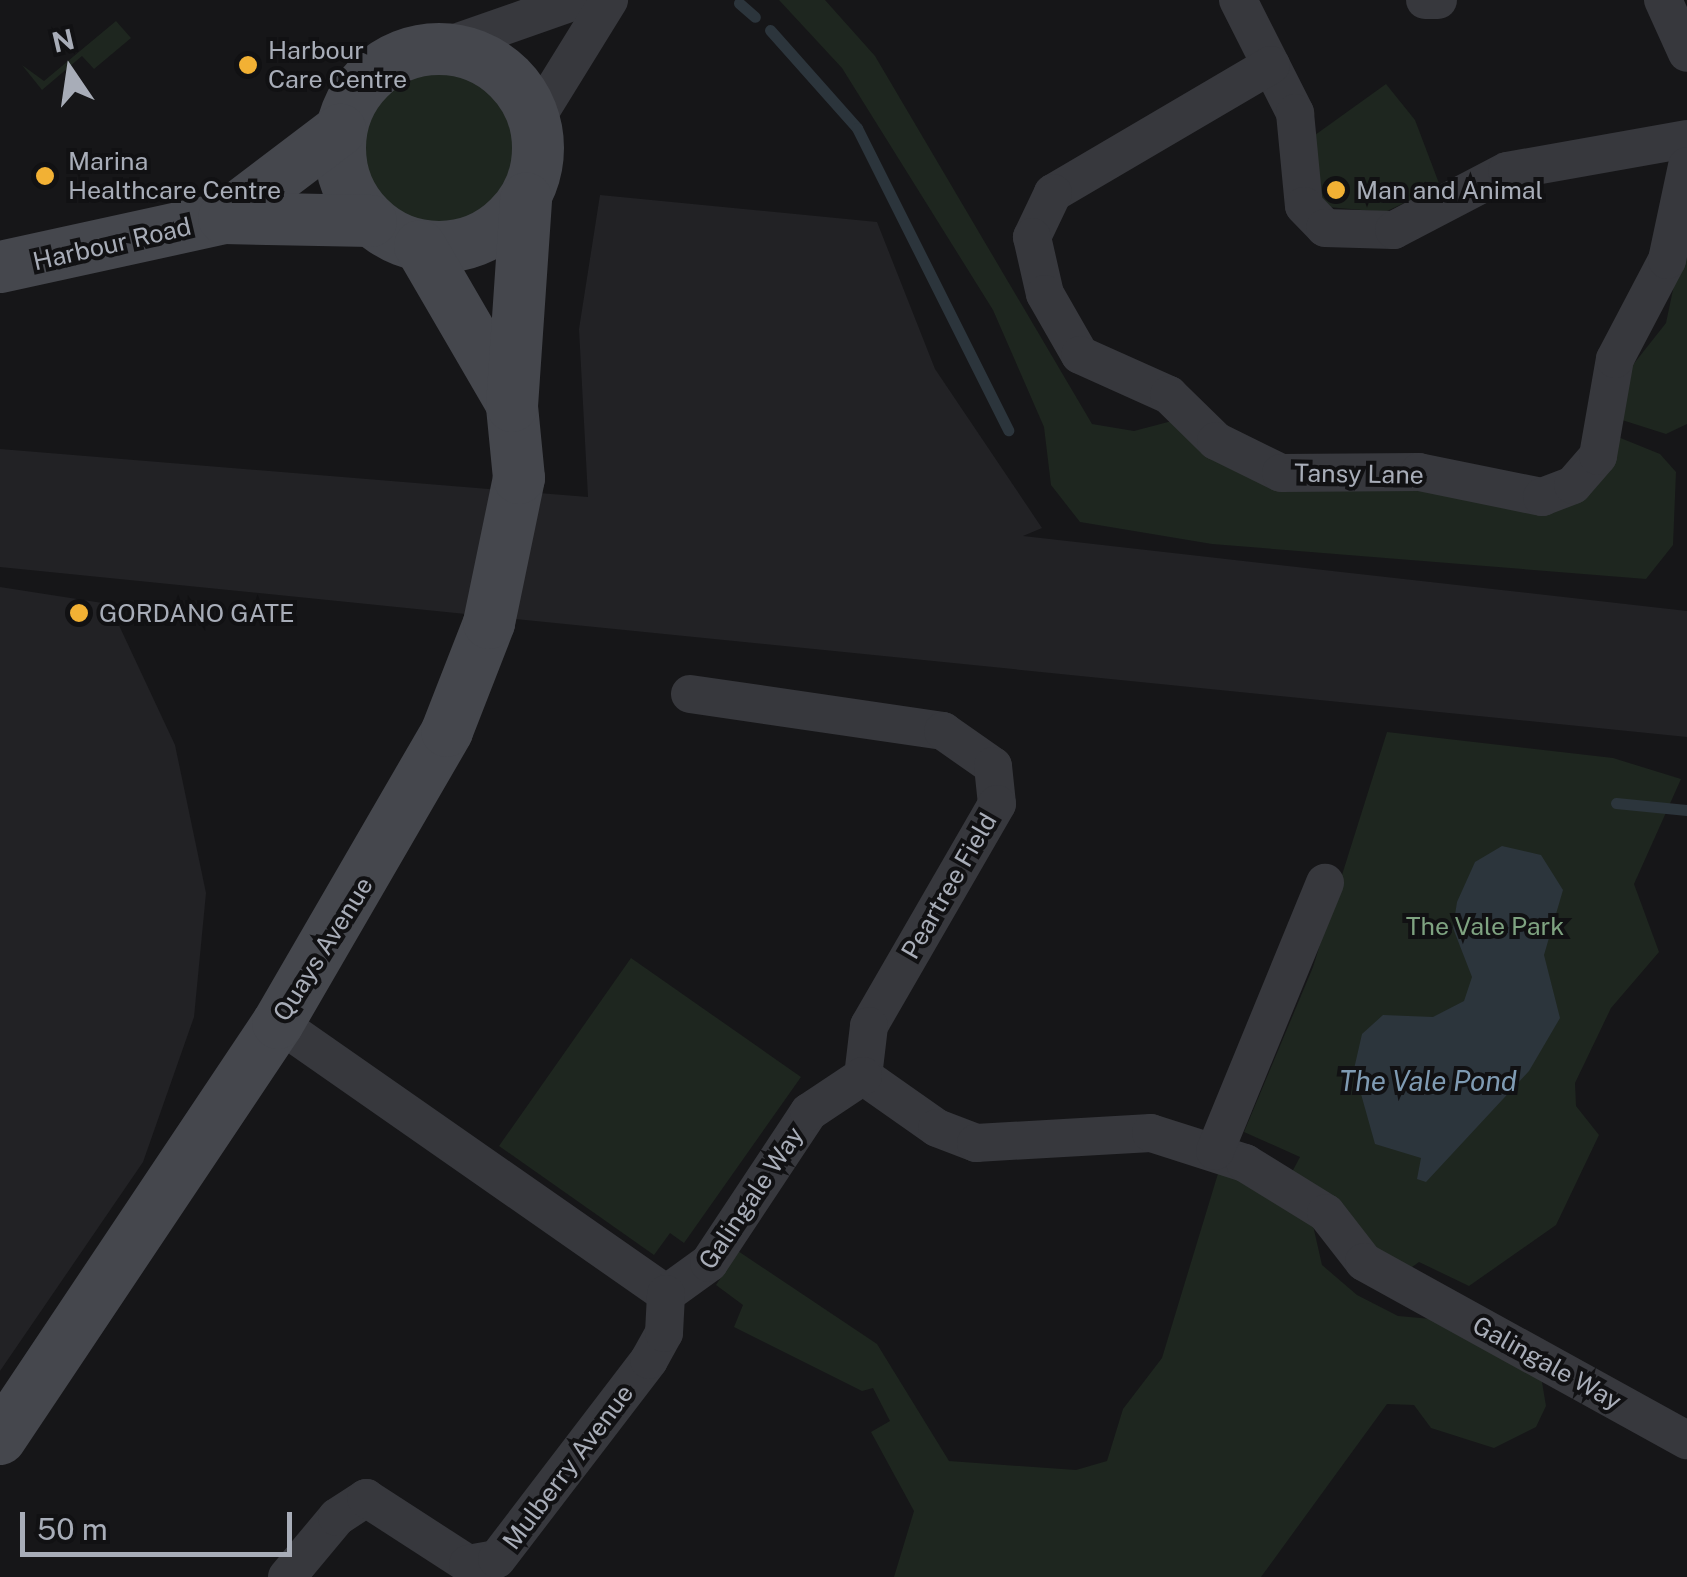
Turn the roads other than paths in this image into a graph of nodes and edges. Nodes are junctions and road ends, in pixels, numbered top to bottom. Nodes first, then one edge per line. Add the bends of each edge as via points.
1 (578, 0) edge
2 (609, 0) edge
3 (1238, 0) edge
4 (1425, 0) edge
5 (1438, 0) edge
6 (1663, 0) edge
7 (441, 48) junction
8 (1687, 54) edge
9 (1271, 64) junction
10 (535, 120) junction
11 (340, 130) junction
12 (1687, 140) edge
13 (1687, 166) edge
14 (526, 198) junction
15 (224, 218) junction
16 (371, 221) junction
17 (420, 246) junction
18 (0, 268) edge
19 (512, 406) junction
20 (690, 694) dead end
21 (1325, 883) dead end
22 (278, 1023) junction
23 (862, 1076) junction
24 (1215, 1151) junction
25 (666, 1294) junction
26 (0, 1440) edge
27 (1687, 1440) edge
28 (484, 1571) edge
29 (287, 1577) edge

1 - 7 street
2 - 10 street
3 - 9 street
4 - 5 street
6 - 8 street
7 - 10 street via 500,68
7 - 11 street via 376,72
9 - 12 street via 1300,128 1304,206 1324,228 1394,230 1507,171
9 - 13 street, Tansy Lane via 1054,193 1032,237 1045,294 1080,355 1169,395 1216,441 1280,473 1419,472 1542,498 1573,485 1598,456 1616,359 1666,260
10 - 14 street via 539,146
11 - 15 street, Harbour Road
11 - 16 street via 350,195
14 - 17 street via 480,239
14 - 19 street, Quays Avenue
15 - 16 street, Harbour Road
15 - 18 street, Harbour Road
16 - 17 street
17 - 19 street, Quays Avenue
19 - 22 street, Quays Avenue via 519,478 489,623 447,731 382,855
20 - 23 street, Peartree Field via 943,731 993,766 996,804 869,1026
21 - 24 street
22 - 25 street
22 - 26 street, Quays Avenue
23 - 24 street, Galingale Way via 937,1128 976,1143 1120,1132
23 - 25 street, Galingale Way via 809,1112 709,1263
24 - 27 street, Galingale Way via 1310,1200 1364,1262
25 - 28 street, Mulberry Avenue via 664,1334 649,1360 515,1540
28 - 29 street, Mulberry Avenue via 366,1498 337,1517

